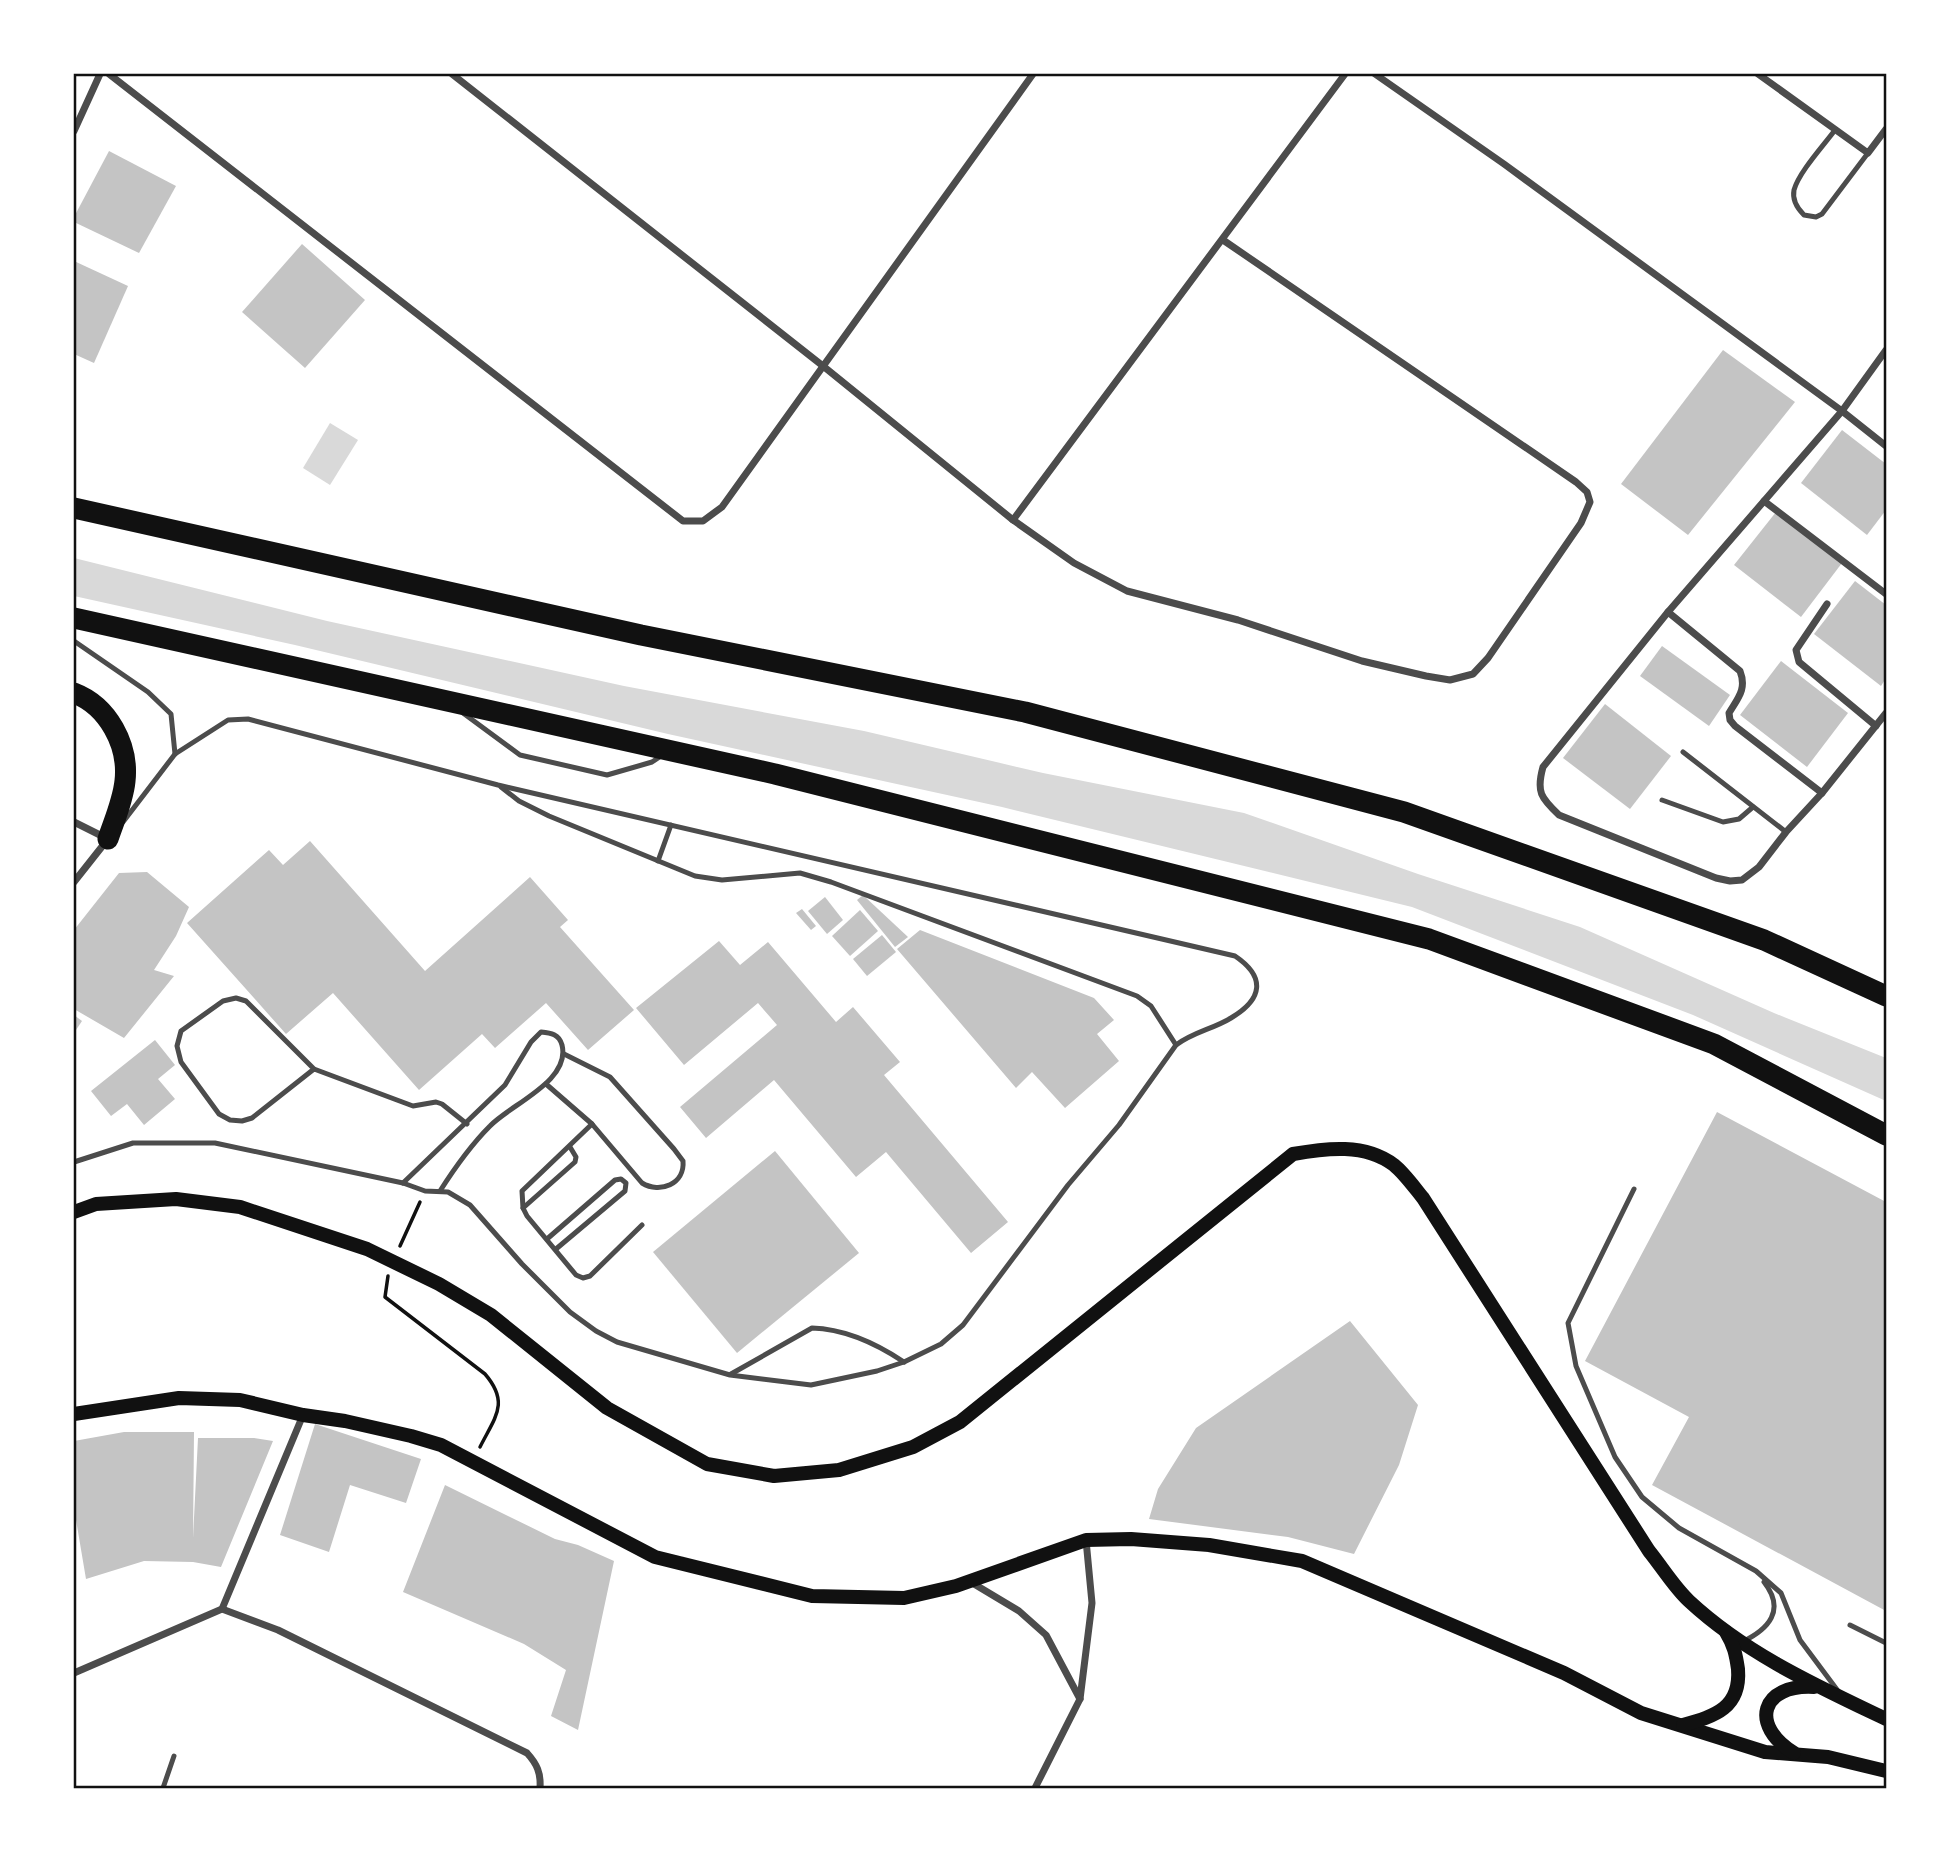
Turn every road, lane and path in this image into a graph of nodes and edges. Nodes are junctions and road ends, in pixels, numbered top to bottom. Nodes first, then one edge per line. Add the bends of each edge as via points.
1 (100, 74) edge
2 (108, 74) edge
3 (452, 74) edge
4 (1033, 74) edge
5 (1345, 74) edge
6 (1376, 74) edge
7 (1758, 74) edge
8 (1886, 129) edge
9 (1835, 130) junction
10 (74, 131) edge
11 (1868, 153) junction
12 (1223, 240) junction
13 (1886, 350) edge
14 (823, 366) junction
15 (1842, 411) junction
16 (1886, 446) edge
17 (1764, 501) junction
18 (74, 508) edge
19 (1013, 520) junction
20 (1886, 594) edge
21 (1826, 604) dead end
22 (1668, 612) junction
23 (74, 618) edge
24 (74, 641) edge
25 (74, 693) edge
26 (449, 702) junction
27 (1886, 713) edge
28 (1876, 726) junction
29 (671, 751) junction
30 (1683, 752) dead end
31 (175, 754) junction
32 (498, 785) junction
33 (1822, 793) junction
34 (1662, 800) dead end
35 (1753, 807) junction
36 (74, 822) edge
37 (671, 825) junction
38 (1786, 832) junction
39 (108, 839) junction
40 (658, 861) junction
41 (74, 882) edge
42 (1886, 996) edge
43 (1177, 1045) junction
44 (564, 1054) junction
45 (314, 1069) junction
46 (546, 1084) junction
47 (467, 1124) junction
48 (592, 1124) junction
49 (1886, 1135) edge
50 (570, 1147) junction
51 (74, 1162) edge
52 (403, 1184) junction
53 (1634, 1189) dead end
54 (425, 1191) junction
55 (440, 1191) junction
56 (523, 1208) junction
57 (74, 1212) edge
58 (642, 1225) dead end
59 (547, 1239) junction
60 (402, 1242) dead end
61 (556, 1249) junction
62 (388, 1271) dead end
63 (904, 1362) junction
64 (730, 1374) junction
65 (74, 1414) edge
66 (303, 1415) junction
67 (472, 1462) junction
68 (1086, 1540) junction
69 (1756, 1571) junction
70 (969, 1581) junction
71 (222, 1609) junction
72 (1850, 1625) dead end
73 (1725, 1630) junction
74 (1741, 1642) junction
75 (1886, 1643) edge
76 (74, 1673) edge
77 (1819, 1688) junction
78 (1080, 1699) junction
79 (1844, 1699) junction
80 (1886, 1719) edge
81 (1683, 1725) junction
82 (174, 1756) dead end
83 (1797, 1756) junction
84 (1886, 1771) edge
85 (163, 1788) edge
86 (540, 1788) edge
87 (1035, 1788) edge

1 - 10 street
2 - 14 street via 682,521 703,521 722,507
3 - 14 street
4 - 14 street
5 - 12 street
6 - 15 street
7 - 9 street
8 - 11 street
9 - 11 street
9 - 11 lane via 1794,190 1804,215 1822,214
12 - 19 street
12 - 19 street via 1587,492 1590,502 1581,523 1488,658 1473,674 1450,680 1362,661 1128,591 1074,563
13 - 15 street
14 - 19 street
15 - 16 street
15 - 17 street
17 - 20 street
17 - 22 street
18 - 42 highway via 640,635 1025,712 1404,812 1764,940
21 - 28 street via 1796,650 1799,662
22 - 33 street via 1740,671 1743,690 1729,713 1735,726
22 - 38 street via 1543,767 1538,784 1543,800 1559,815 1730,881 1742,880 1759,867
23 - 26 highway
24 - 31 lane via 148,692 171,714
25 - 39 highway via 99,707 124,754 125,784
26 - 29 highway
26 - 29 lane via 520,755 607,775 652,762
27 - 28 street
28 - 33 street
29 - 49 highway via 1429,939 1714,1044
30 - 35 lane
31 - 32 lane via 228,720 248,719
31 - 39 lane
32 - 37 lane
32 - 40 lane via 549,816
33 - 38 street
34 - 35 lane via 1723,822 1739,819
35 - 38 lane
36 - 39 street
37 - 40 lane
37 - 43 lane via 1235,956 1249,966 1256,976 1254,997 1233,1017
39 - 41 street
40 - 43 lane via 695,876 722,880 800,873 831,882 1137,996 1151,1006
43 - 63 lane via 963,1325 941,1344
44 - 46 lane
44 - 47 lane via 560,1039 541,1032 505,1085
44 - 48 lane via 610,1077 683,1161 681,1174 672,1184 651,1189
45 - 45 lane via 246,1001 236,998 223,1001 181,1031 177,1046 181,1062 219,1114 230,1120 252,1118
45 - 47 lane via 413,1106 442,1104
46 - 48 lane
46 - 55 lane via 491,1125
47 - 52 lane
48 - 50 lane
50 - 56 lane via 522,1191
50 - 56 lane via 576,1162
51 - 52 lane via 133,1143 215,1143
52 - 54 lane
53 - 69 lane via 1567,1323 1576,1366 1615,1457 1642,1497 1679,1528
54 - 55 lane
54 - 60 path
55 - 64 lane via 470,1205 522,1264 596,1331 617,1342
56 - 59 lane
57 - 73 main road via 96,1203 176,1199 240,1207 367,1249 491,1315 607,1408 678,1449 707,1464 774,1476 839,1470 913,1447 960,1422 1293,1154 1368,1151 1394,1165 1423,1198 1649,1551 1688,1600
58 - 61 lane via 583,1278
59 - 61 lane
59 - 61 lane via 615,1180 626,1183 625,1191
62 - 67 path via 385,1297 485,1374 498,1390 497,1409
63 - 64 lane via 811,1385
63 - 64 lane via 868,1341 812,1328
65 - 66 main road via 191,1398 240,1400
66 - 67 main road via 411,1436
66 - 71 street
67 - 70 main road via 655,1557 812,1596 904,1598
68 - 70 main road
68 - 78 street via 1092,1603
68 - 81 main road via 1209,1545 1302,1562 1564,1673 1641,1713
69 - 74 lane via 1769,1587 1774,1610 1764,1629
69 - 79 lane via 1781,1593 1800,1640
70 - 78 street via 1019,1611 1046,1635
71 - 76 street
71 - 86 street via 278,1630 527,1753 536,1763
72 - 75 lane
73 - 74 main road
73 - 81 main road via 1736,1651 1738,1688 1717,1713
74 - 77 main road
77 - 79 main road
77 - 83 main road via 1798,1686 1780,1693 1767,1712 1770,1733
78 - 87 street
79 - 80 main road
81 - 83 main road via 1765,1752
82 - 85 lane
83 - 84 main road via 1828,1757

